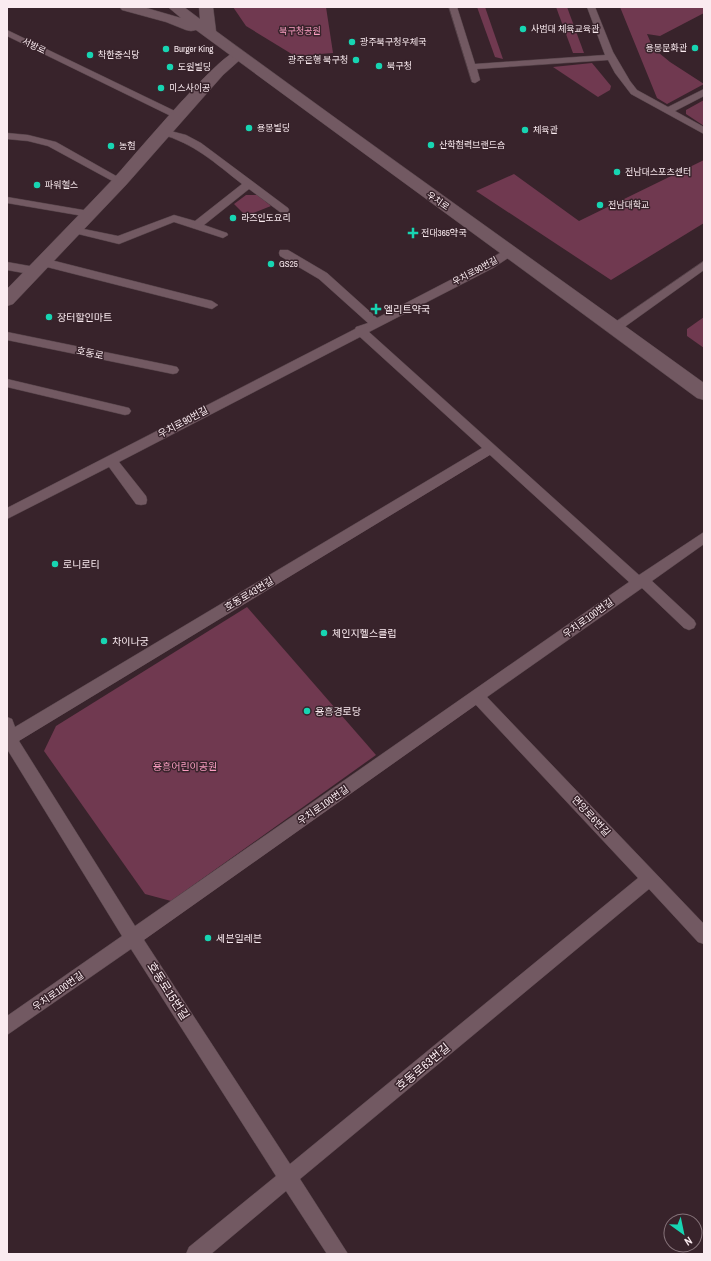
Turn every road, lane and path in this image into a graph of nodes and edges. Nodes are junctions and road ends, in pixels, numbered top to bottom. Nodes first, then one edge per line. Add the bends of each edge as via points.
1 (128, 7) edge
2 (175, 7) edge
3 (206, 7) edge
4 (454, 7) edge
5 (591, 7) edge
6 (209, 32) junction
7 (7, 33) edge
8 (237, 55) junction
9 (611, 57) junction
10 (472, 67) junction
11 (475, 80) dead end
12 (704, 92) edge
13 (668, 111) junction
14 (178, 116) junction
15 (704, 131) edge
16 (163, 132) junction
17 (7, 136) edge
18 (120, 181) junction
19 (249, 184) junction
20 (7, 200) edge
21 (284, 210) dead end
22 (89, 214) junction
23 (197, 225) junction
24 (74, 230) junction
25 (223, 235) dead end
26 (510, 252) junction
27 (284, 253) dead end
28 (704, 265) edge
29 (7, 266) edge
30 (39, 267) junction
31 (7, 300) edge
32 (212, 305) dead end
33 (375, 323) junction
34 (615, 328) junction
35 (360, 330) junction
36 (7, 336) edge
37 (173, 370) dead end
38 (7, 383) edge
39 (704, 393) edge
40 (125, 411) dead end
41 (491, 448) junction
42 (110, 460) junction
43 (141, 500) dead end
44 (7, 514) edge
45 (704, 537) edge
46 (640, 581) junction
47 (689, 624) dead end
48 (478, 697) junction
49 (8, 734) edge
50 (650, 878) junction
51 (704, 936) edge
52 (133, 938) junction
53 (7, 1026) edge
54 (289, 1179) junction
55 (196, 1254) edge
56 (338, 1254) edge

1 - 6 main road
2 - 6 main road, 우치로
3 - 6 main road
4 - 10 lane
5 - 9 lane
6 - 8 main road, 우치로
7 - 14 lane, 서방로
8 - 14 main road
8 - 26 main road, 우치로
9 - 10 lane
9 - 13 lane via 625,83 634,92
10 - 11 lane
12 - 13 lane
13 - 15 lane
14 - 16 main road
16 - 18 main road
16 - 19 lane via 182,137 197,145
17 - 18 lane via 52,144
18 - 22 main road
19 - 21 lane
19 - 23 lane
20 - 22 lane
22 - 24 main road
23 - 24 lane via 174,218 119,240
23 - 25 lane
24 - 30 main road
26 - 33 lane, 우치로90번길
26 - 34 main road, 우치로
27 - 33 lane via 323,276
28 - 34 lane
29 - 30 lane
30 - 31 main road
30 - 32 lane
33 - 35 lane, 우치로90번길
34 - 39 main road, 우치로
35 - 41 lane
35 - 42 lane, 우치로90번길
36 - 37 lane, 호동로
38 - 40 lane
41 - 46 lane
41 - 49 lane, 호동로43번길
42 - 43 lane
42 - 44 lane, 우치로90번길
45 - 46 lane, 우치로100번길
46 - 47 lane
46 - 48 lane, 우치로100번길
48 - 50 lane, 면앙로6번길
48 - 52 lane, 우치로100번길
49 - 52 lane, 호동로15번길
50 - 51 lane, 면앙로6번길
50 - 54 lane, 호동로63번길
52 - 53 lane, 우치로100번길
52 - 54 lane, 호동로15번길
54 - 55 lane, 호동로63번길
54 - 56 lane, 호동로15번길

